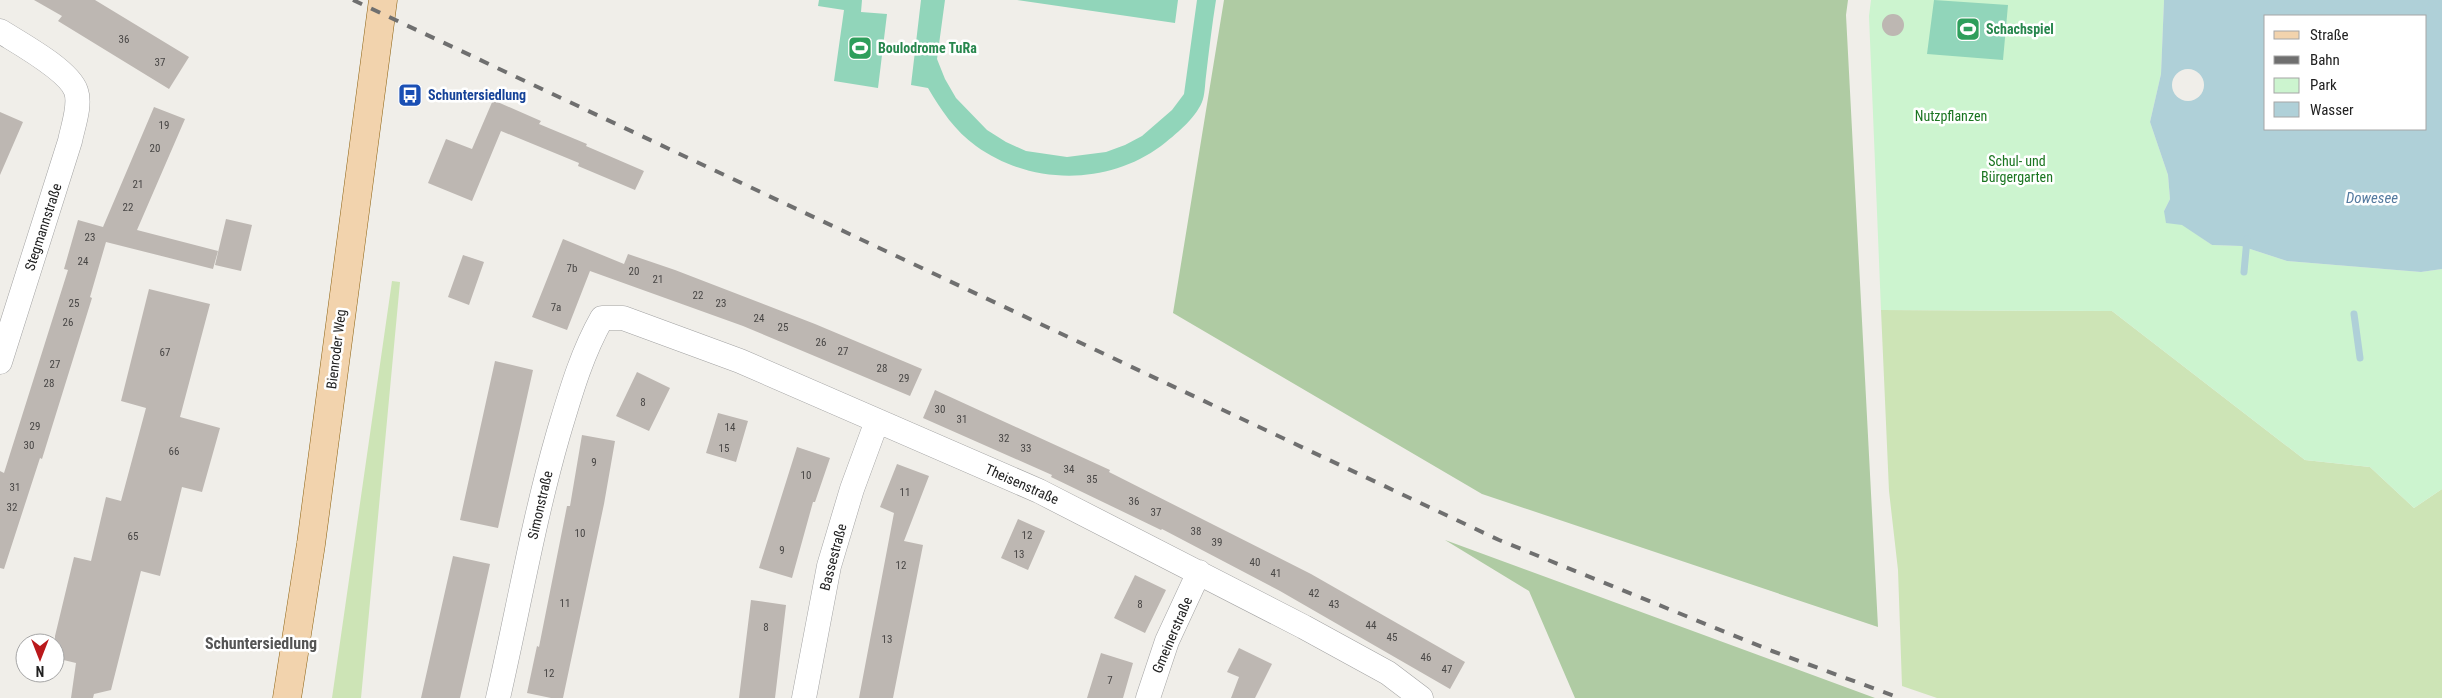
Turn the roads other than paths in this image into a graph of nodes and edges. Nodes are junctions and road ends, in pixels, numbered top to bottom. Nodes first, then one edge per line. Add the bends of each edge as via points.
1 (383, 0) edge
2 (0, 31) edge
3 (602, 318) joint
4 (0, 362) edge
5 (877, 421) junction
6 (1199, 572) junction
7 (287, 698) edge
8 (498, 698) edge
9 (804, 698) edge
10 (1148, 698) edge
11 (1421, 698) edge

1 - 7 main road, Bienroder Weg via 313,534
2 - 4 street, Stegmannstraße via 65,75 76,90 77,109 70,141
3 - 5 street, Theisenstraße via 623,318 656,329 740,361
3 - 8 street, Simonstraße via 589,340 575,377 548,471
5 - 6 street, Theisenstraße via 1040,491
5 - 9 street, Bassestraße via 829,566
6 - 10 street, Gmeinerstraße via 1167,641
6 - 11 street, Theisenstraße via 1388,673

